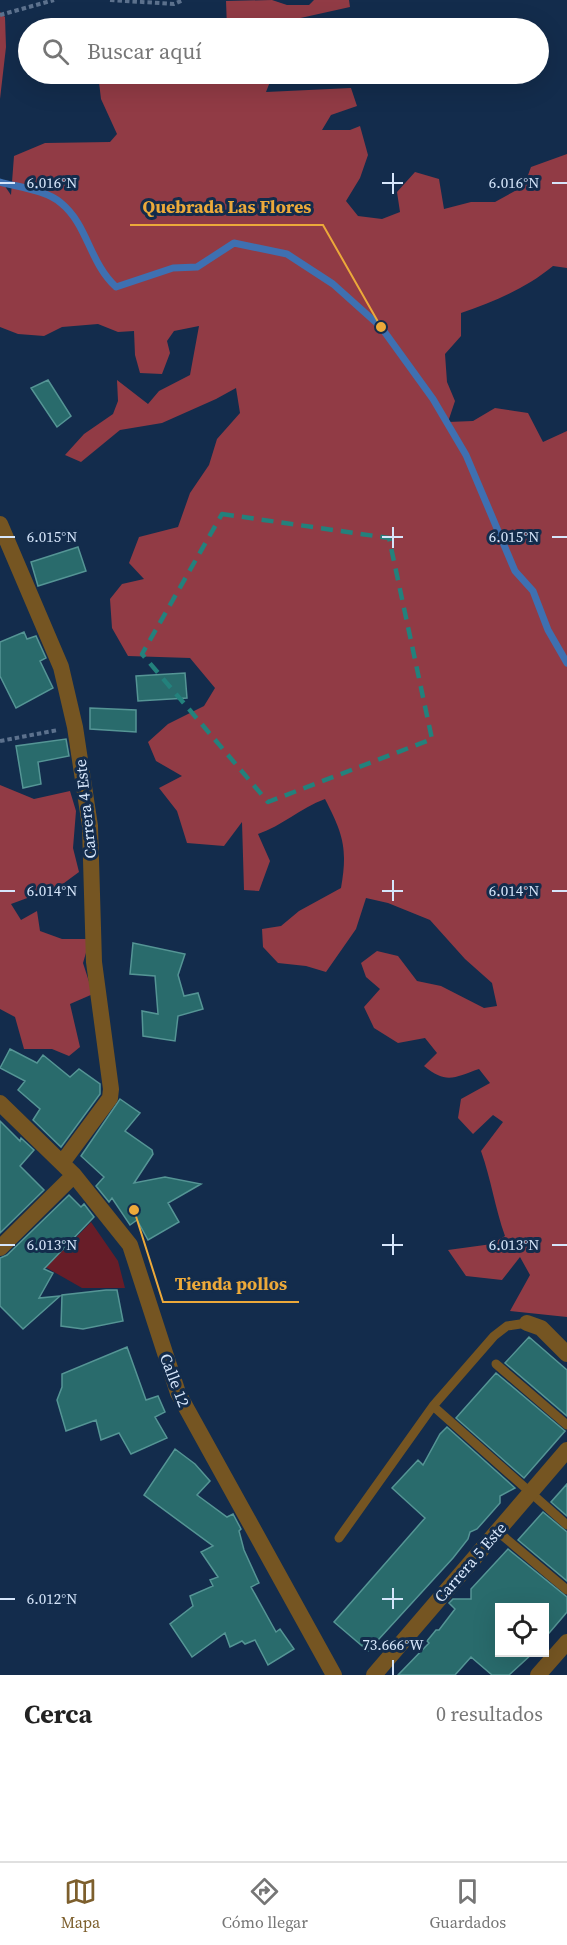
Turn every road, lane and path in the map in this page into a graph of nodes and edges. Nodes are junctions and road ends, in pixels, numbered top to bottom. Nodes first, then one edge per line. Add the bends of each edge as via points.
1 (54, 0) edge
2 (110, 0) edge
3 (183, 0) edge
4 (0, 15) edge
5 (0, 524) edge
6 (75, 727) junction
7 (0, 741) edge
8 (0, 1103) edge
9 (68, 1169) junction
10 (0, 1248) edge
11 (527, 1323) joint
12 (567, 1354) edge
13 (496, 1364) dead end
14 (433, 1406) junction
15 (567, 1425) edge
16 (567, 1450) edge
17 (530, 1494) junction
18 (567, 1526) edge
19 (497, 1531) junction
20 (339, 1538) dead end
21 (567, 1590) edge
22 (567, 1642) edge
23 (334, 1675) edge
24 (374, 1675) edge
25 (538, 1675) edge

1 - 4 path
2 - 3 path via 174,4
5 - 6 street, Carrera 4 Este via 61,667
6 - 7 path
6 - 9 street, Carrera 4 Este via 90,826 94,962 111,1089 110,1098
8 - 9 street, Calle 12
9 - 10 street, Carrera 4 Este
9 - 23 street, Calle 12 via 130,1245 178,1393
11 - 12 street via 541,1328
11 - 14 lane via 507,1326 494,1336
13 - 15 lane
14 - 17 lane
14 - 20 lane
16 - 17 street, Carrera 5 Este
17 - 18 lane
17 - 19 street, Carrera 5 Este
19 - 21 lane
19 - 24 street, Carrera 5 Este
22 - 25 street

